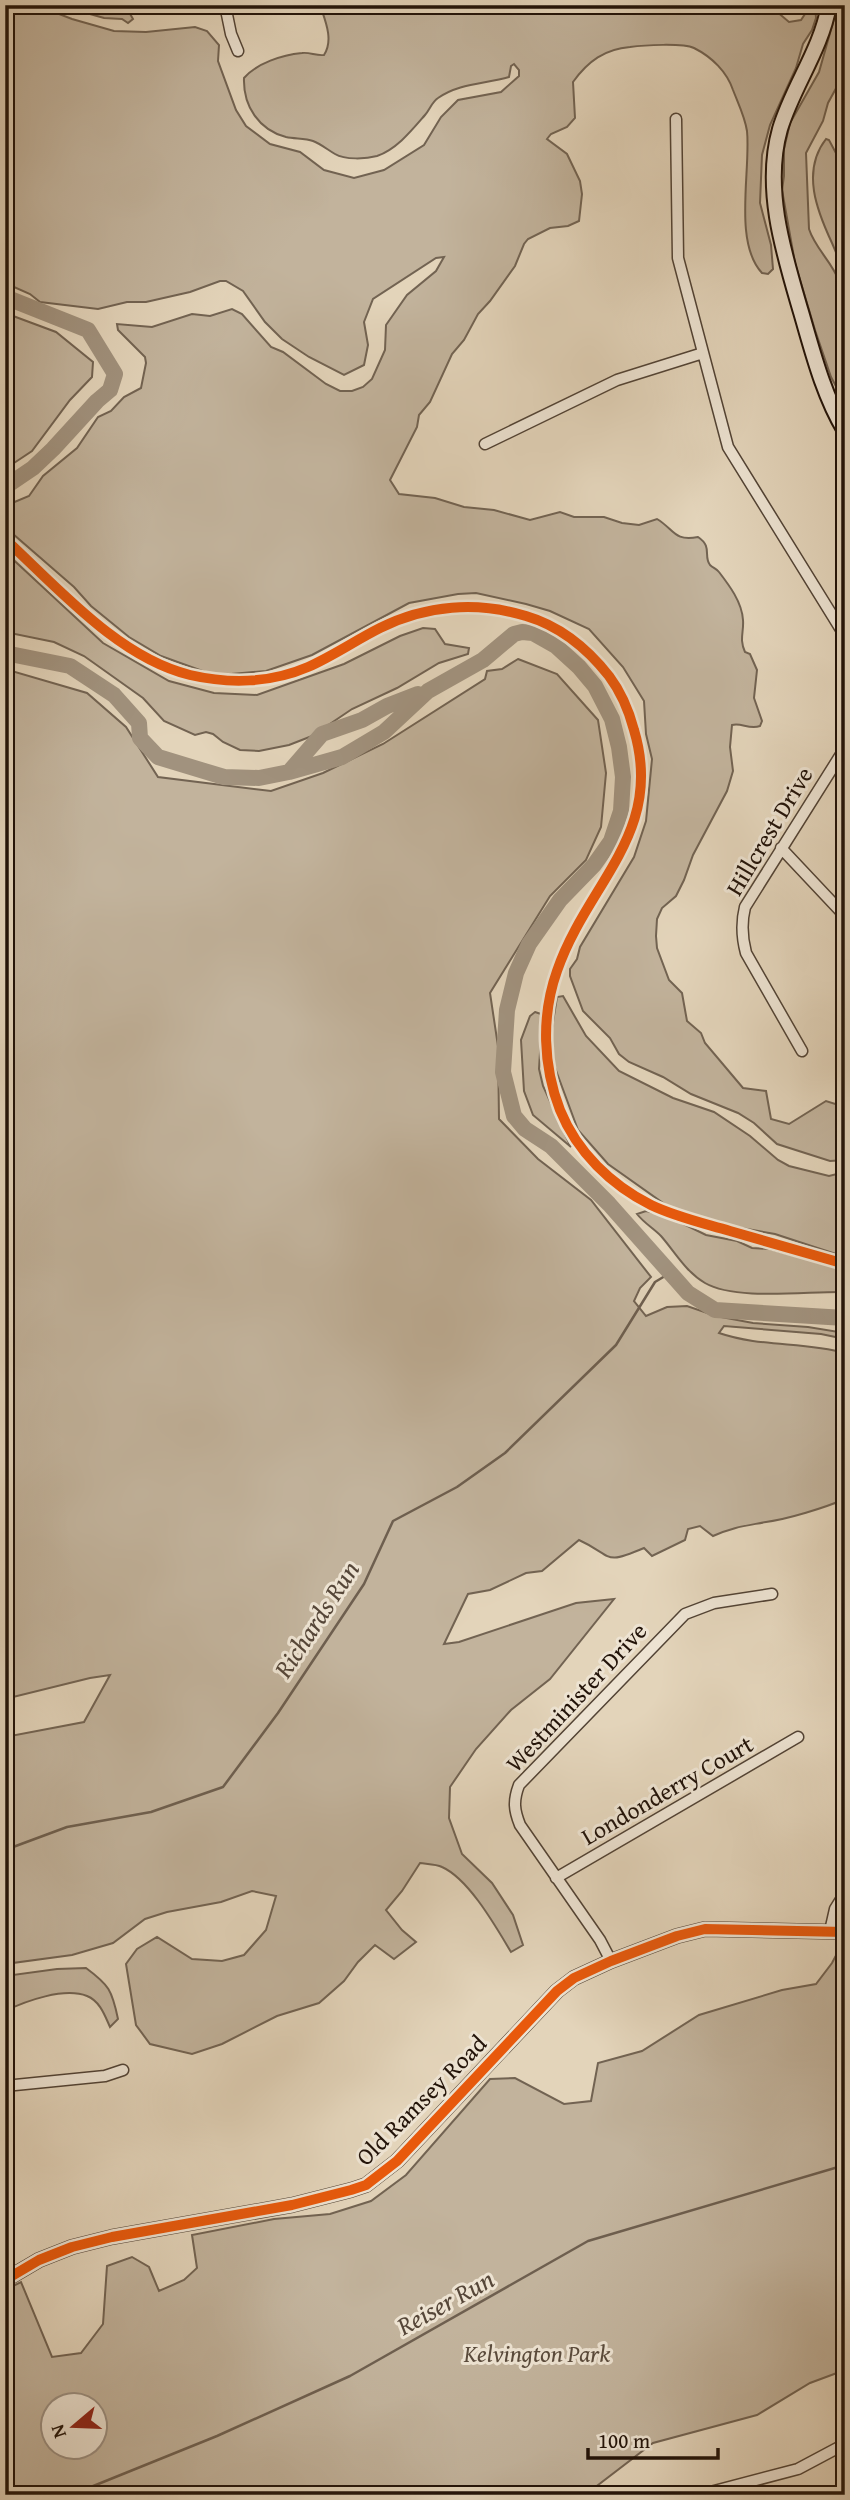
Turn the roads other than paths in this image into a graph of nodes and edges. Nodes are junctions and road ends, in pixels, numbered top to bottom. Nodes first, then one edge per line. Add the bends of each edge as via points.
1 (225, 5) edge
2 (830, 5) edge
3 (238, 51) dead end
4 (676, 119) dead end
5 (702, 353) junction
6 (845, 432) edge
7 (485, 444) dead end
8 (845, 636) edge
9 (845, 748) edge
10 (781, 848) junction
11 (845, 916) edge
12 (802, 1051) dead end
13 (772, 1594) dead end
14 (798, 1737) dead end
15 (556, 1878) junction
16 (845, 1893) edge
17 (830, 1931) junction
18 (845, 1932) edge
19 (611, 1961) junction
20 (123, 2070) dead end
21 (5, 2086) edge
22 (5, 2280) edge
23 (845, 2444) edge
24 (699, 2495) edge

1 - 3 street
2 - 6 main road via 820,40 780,130 775,187 781,241 806,331 821,383
4 - 5 street via 678,258
5 - 7 street via 617,380
5 - 8 street via 728,447
9 - 10 street, Hillcrest Drive
10 - 11 street
10 - 12 street, Hillcrest Drive via 745,907 742,940
13 - 15 street, Westminister Drive via 714,1603 685,1614 519,1785 514,1811
14 - 15 street, Londonderry Court
15 - 19 street, Westminister Drive
16 - 17 street
17 - 18 street, Old Ramsey Road
17 - 19 street, Old Ramsey Road via 705,1929
19 - 22 street, Old Ramsey Road via 557,1991 397,2161 366,2185 292,2205 72,2247
20 - 21 street via 105,2076
23 - 24 street via 798,2469

